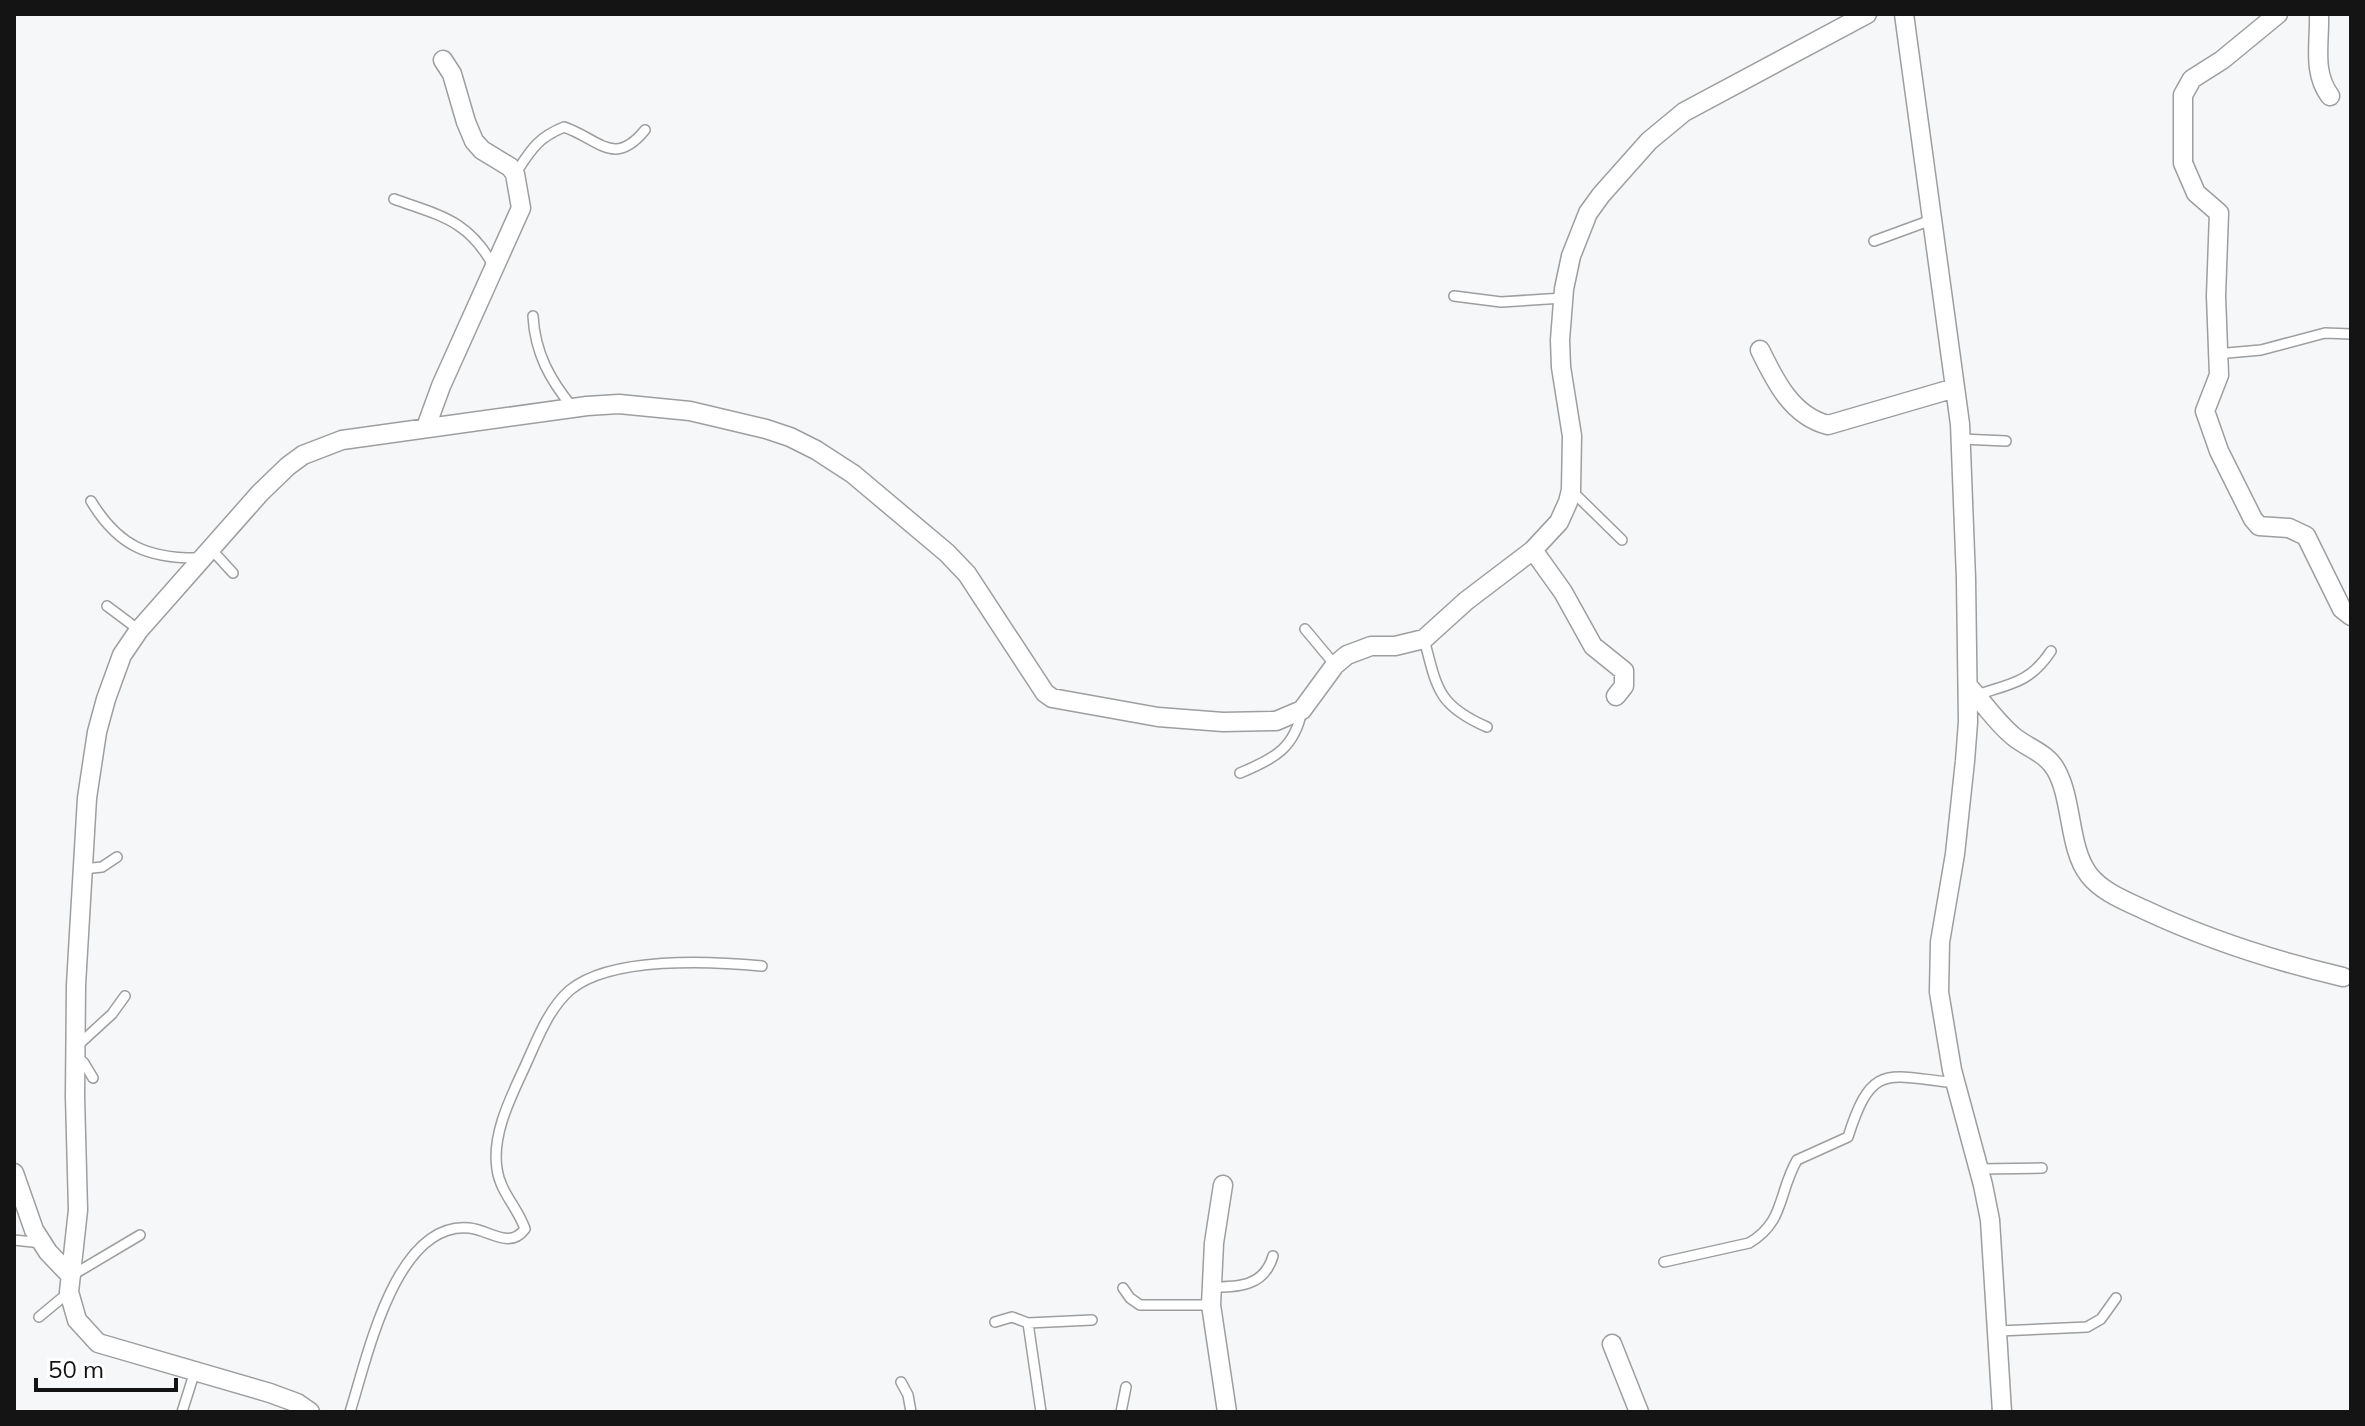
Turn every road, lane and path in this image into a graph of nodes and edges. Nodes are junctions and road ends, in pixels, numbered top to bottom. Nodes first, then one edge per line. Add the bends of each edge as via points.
1 (1867, 14) edge
2 (1904, 14) edge
3 (2278, 14) edge
4 (2319, 14) edge
5 (443, 60) dead end
6 (2330, 96) dead end
7 (645, 130) dead end
8 (515, 174) junction
9 (394, 199) dead end
10 (1934, 219) junction
11 (1874, 241) dead end
12 (494, 267) junction
13 (1454, 296) dead end
14 (1563, 298) junction
15 (533, 316) dead end
16 (2351, 334) edge
17 (1760, 350) dead end
18 (2216, 354) junction
19 (1955, 388) junction
20 (573, 408) junction
21 (426, 427) junction
22 (1961, 439) junction
23 (2006, 441) dead end
24 (1571, 490) junction
25 (91, 501) dead end
26 (1622, 540) dead end
27 (1533, 550) junction
28 (207, 553) junction
29 (233, 573) dead end
30 (107, 606) dead end
31 (2351, 616) edge
32 (1305, 629) dead end
33 (139, 630) junction
34 (1424, 639) junction
35 (2051, 651) dead end
36 (1335, 665) junction
37 (1972, 690) junction
38 (1616, 696) dead end
39 (1302, 710) junction
40 (1487, 727) dead end
41 (1240, 773) dead end
42 (117, 857) dead end
43 (83, 869) junction
44 (762, 966) dead end
45 (2343, 977) dead end
46 (125, 996) dead end
47 (76, 1051) junction
48 (93, 1078) dead end
49 (1956, 1083) junction
50 (2042, 1168) dead end
51 (1979, 1169) junction
52 (14, 1173) edge
53 (1223, 1185) dead end
54 (140, 1235) dead end
55 (14, 1240) edge
56 (42, 1243) junction
57 (1273, 1256) dead end
58 (1664, 1262) dead end
59 (70, 1284) junction
60 (1123, 1288) dead end
61 (1211, 1296) junction
62 (2116, 1298) dead end
63 (39, 1317) dead end
64 (1092, 1320) dead end
65 (995, 1322) dead end
66 (1028, 1323) junction
67 (1998, 1331) junction
68 (1612, 1344) dead end
69 (195, 1371) junction
70 (901, 1382) dead end
71 (1126, 1387) dead end
72 (182, 1412) edge
73 (310, 1412) edge
74 (350, 1412) edge
75 (911, 1412) edge
76 (1041, 1412) edge
77 (1121, 1412) edge
78 (1227, 1412) edge
79 (1639, 1412) edge
80 (2002, 1412) edge

1 - 14 street via 1684,112 1649,141 1588,213 1571,256
2 - 10 street
3 - 18 street via 2192,79 2183,95 2183,163 2196,193 2219,213
4 - 6 street via 2319,73
5 - 8 street via 474,141
7 - 8 lane via 633,144 616,150 564,127 533,146
8 - 12 street via 521,208
9 - 12 lane via 472,233
10 - 11 lane
10 - 19 street
12 - 21 street
13 - 14 lane via 1501,302
14 - 24 street via 1561,367 1572,436
15 - 20 lane via 542,361
16 - 18 lane via 2325,333 2261,350
17 - 19 street via 1783,394 1811,419 1828,425
18 - 31 street via 2219,375 2205,411 2253,519 2259,526 2289,528 2306,536 2342,609
19 - 22 street
20 - 21 street
20 - 39 street via 619,404 690,411 766,429 816,450 853,474 967,574 1052,698 1158,717 1223,722 1276,721
21 - 28 street via 342,440 303,455 260,493
22 - 23 lane
22 - 37 street
24 - 26 lane
24 - 27 street via 1559,522
25 - 28 lane via 104,523 135,547 157,555
27 - 34 street
27 - 38 street via 1593,646 1624,671 1624,686
28 - 29 lane
28 - 33 street
30 - 33 lane
32 - 36 lane
33 - 43 street via 113,674 97,732
34 - 36 street via 1371,646
34 - 40 lane via 1448,705
35 - 37 lane via 2030,676
36 - 39 street
37 - 45 street via 2013,737 2052,763 2080,857 2096,883 2200,936
37 - 49 street via 1963,798 1938,965 1942,1022
39 - 41 lane via 1292,741
42 - 43 lane via 102,867
43 - 47 street
44 - 74 lane via 717,962 616,970 571,989 557,1004 498,1134 497,1169 525,1229 509,1240 471,1228 456,1229 424,1243 410,1257 382,1315
46 - 47 lane
47 - 48 lane
47 - 59 street via 78,1210
49 - 51 street
49 - 58 lane via 1879,1079 1867,1089 1848,1137 1797,1160 1773,1224 1760,1237
50 - 51 lane
51 - 67 street via 1990,1220
52 - 56 street
53 - 61 street
54 - 59 lane
55 - 56 lane
56 - 59 street
57 - 61 lane via 1269,1269 1255,1281
59 - 63 lane
59 - 69 street via 77,1320 98,1343
60 - 61 lane via 1140,1305
61 - 78 street
62 - 67 lane via 2101,1319 2087,1327
64 - 66 lane
65 - 66 lane via 1012,1317
66 - 76 lane
67 - 80 street
68 - 79 street
69 - 72 lane
69 - 73 street via 270,1393
70 - 75 lane
71 - 77 lane

